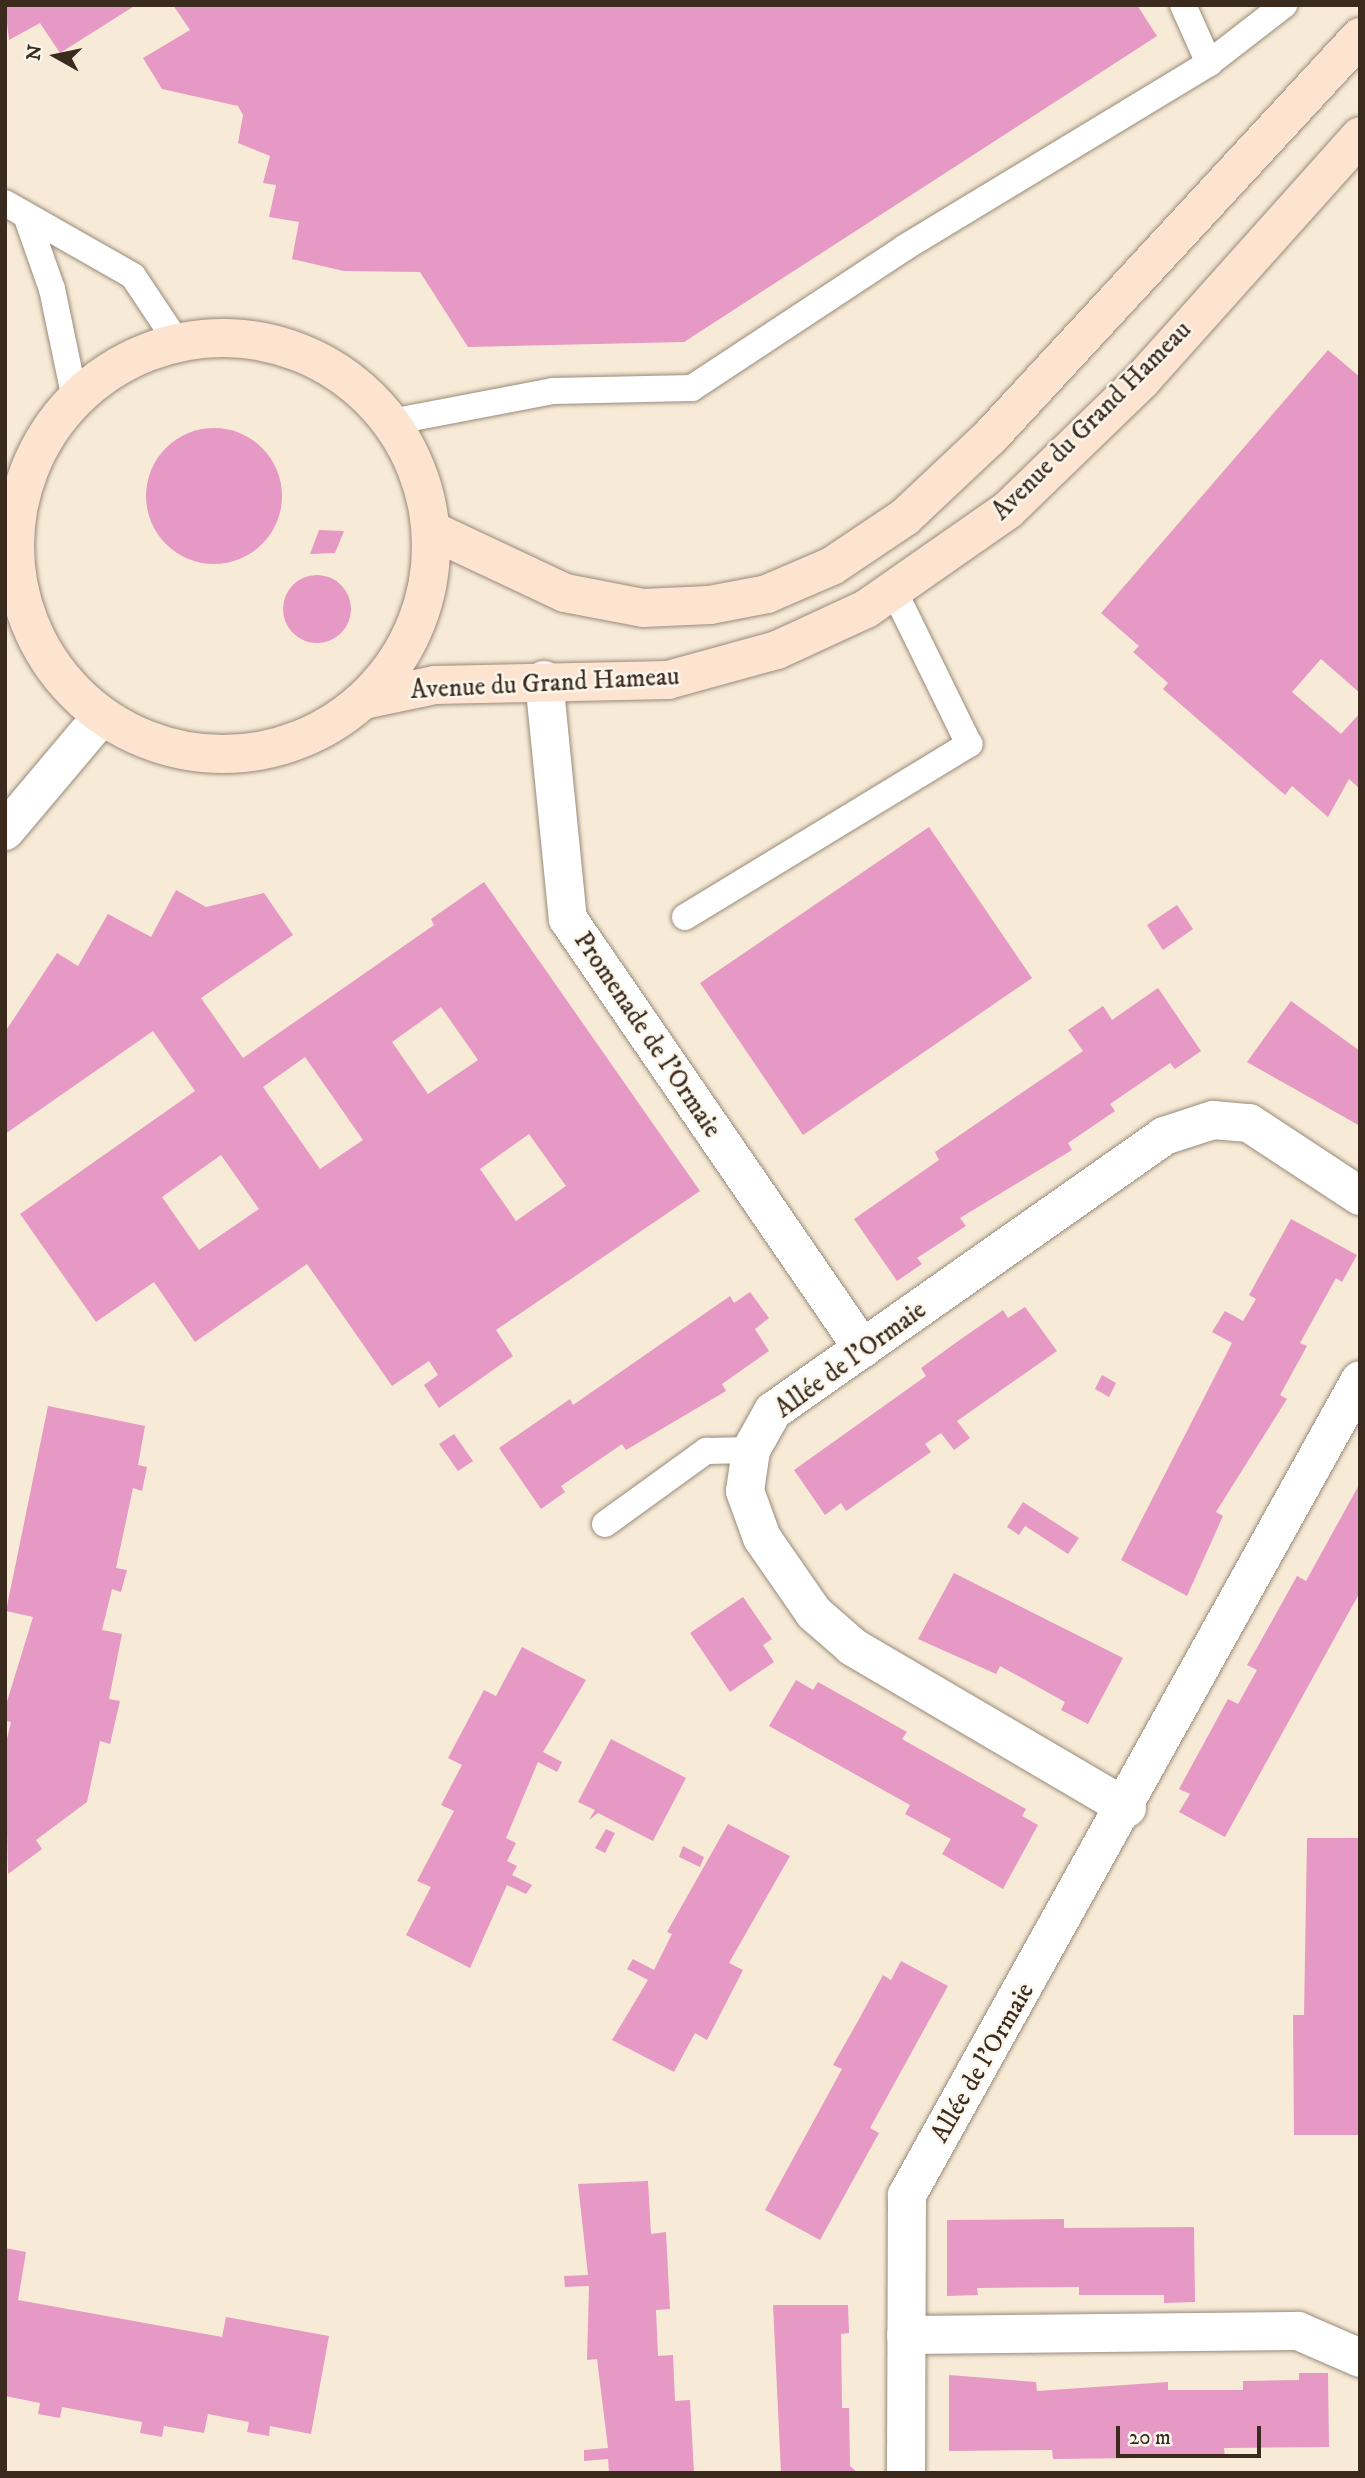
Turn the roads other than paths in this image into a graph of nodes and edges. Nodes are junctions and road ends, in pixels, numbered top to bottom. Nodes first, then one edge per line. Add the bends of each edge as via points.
1 (1183, 5) edge
2 (1284, 5) edge
3 (1360, 37) edge
4 (1209, 63) junction
5 (1360, 136) edge
6 (5, 203) edge
7 (28, 221) junction
8 (177, 342) junction
9 (75, 399) junction
10 (391, 422) junction
11 (12, 512) edge
12 (431, 530) junction
13 (894, 591) junction
14 (20, 633) edge
15 (544, 680) junction
16 (365, 700) junction
17 (102, 717) junction
18 (5, 831) edge
19 (685, 917) dead end
20 (1360, 1196) edge
21 (863, 1349) junction
22 (1360, 1380) edge
23 (751, 1450) junction
24 (605, 1524) dead end
25 (1127, 1808) junction
26 (906, 2335) junction
27 (1360, 2358) edge
28 (906, 2473) edge

1 - 4 lane
2 - 4 lane
3 - 12 main road via 990,437 905,517 832,566 767,594 710,606 643,608 565,593
4 - 10 lane via 904,248 692,388 552,391
5 - 13 main road, Avenue du Grand Hameau via 1142,380 1008,510
6 - 7 lane
7 - 8 lane via 133,276
7 - 9 lane via 52,289
8 - 9 main road, Avenue du Grand Hameau via 128,361
8 - 10 main road, Avenue du Grand Hameau via 225,337 273,343 318,360 358,387
9 - 11 main road, Avenue du Grand Hameau via 30,467
10 - 12 main road, Avenue du Grand Hameau via 411,455
11 - 14 main road, Avenue du Grand Hameau
12 - 16 main road, Avenue du Grand Hameau via 429,577 417,623 395,664
13 - 15 main road, Avenue du Grand Hameau via 777,650 710,672 622,684
13 - 19 lane via 969,744
14 - 17 main road, Avenue du Grand Hameau
15 - 16 main road, Avenue du Grand Hameau via 435,685
15 - 21 street, Promenade de l'Ormaie via 568,919
16 - 17 main road, Avenue du Grand Hameau via 295,743 215,755 175,750
17 - 18 street
20 - 21 street, Allée de l'Ormaie via 1249,1123 1213,1120 1164,1136
21 - 23 street, Allée de l'Ormaie via 774,1411
22 - 25 street, Allée de l'Ormaie
23 - 24 lane via 706,1451
23 - 25 street, Allée de l'Ormaie via 746,1490 762,1538 814,1613 852,1647
25 - 26 street, Allée de l'Ormaie via 907,2195
26 - 27 street via 1298,2331
26 - 28 street, Allée de l'Ormaie

